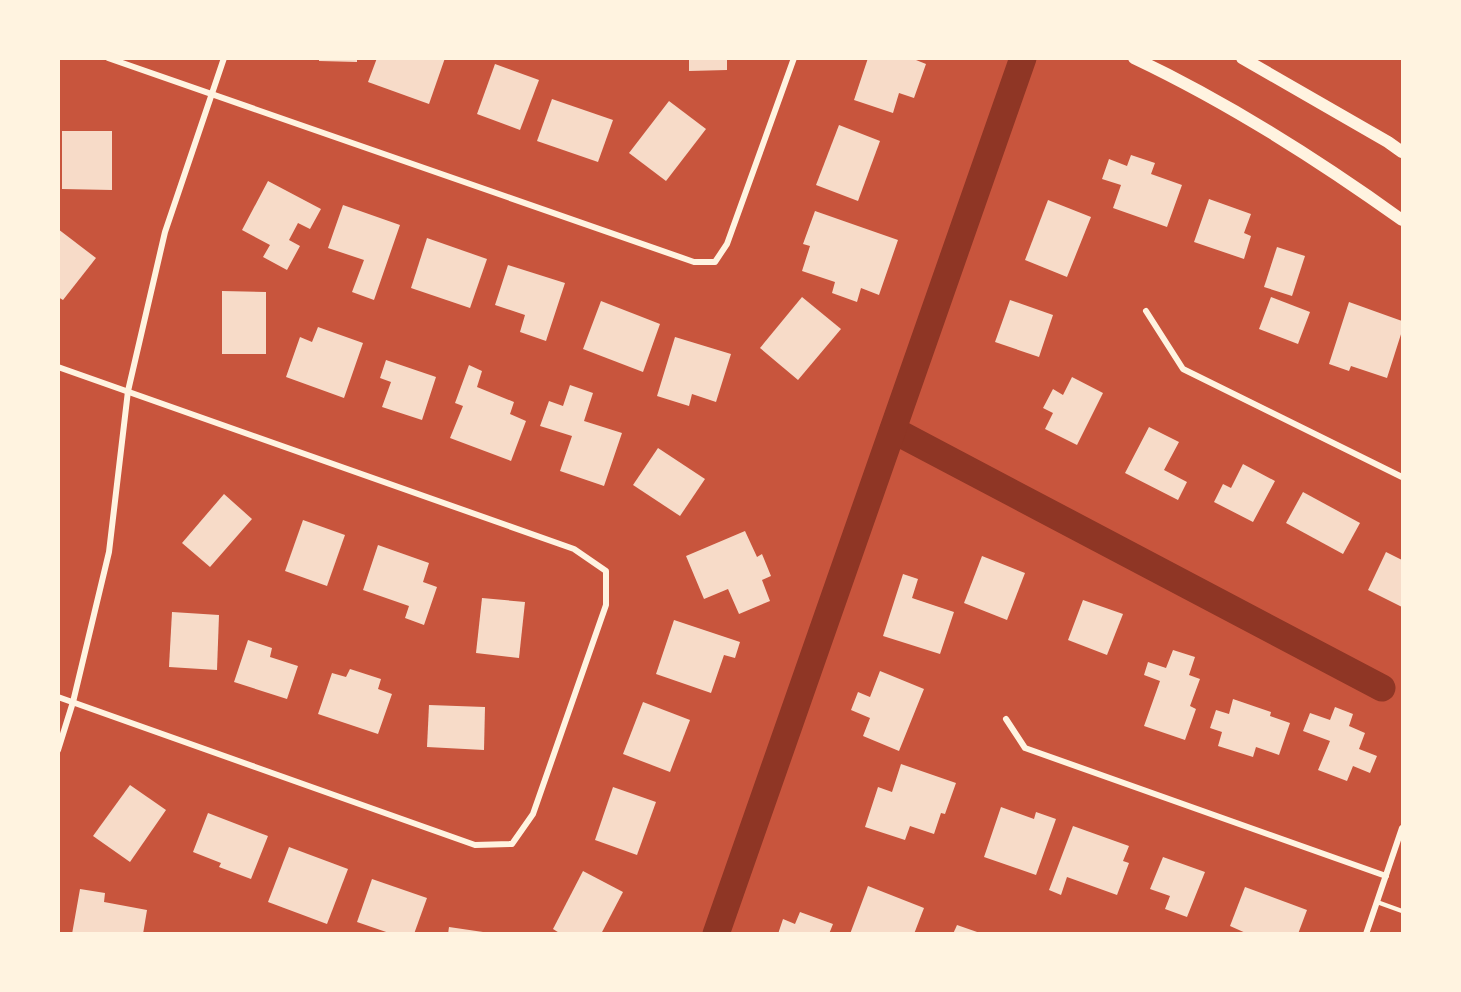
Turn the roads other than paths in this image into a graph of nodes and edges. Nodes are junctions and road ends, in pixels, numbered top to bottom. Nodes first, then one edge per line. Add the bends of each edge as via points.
1 (108, 58) edge
2 (224, 58) edge
3 (794, 58) edge
4 (1134, 58) edge
5 (1242, 58) edge
6 (211, 95) junction
7 (1402, 152) edge
8 (1402, 220) edge
9 (1146, 311) dead end
10 (58, 368) edge
11 (128, 391) junction
12 (1402, 477) edge
13 (58, 697) edge
14 (73, 702) junction
15 (1006, 719) dead end
16 (58, 750) edge
17 (1402, 828) edge
18 (1386, 876) junction
19 (1377, 902) junction
20 (1402, 911) edge
21 (1366, 933) edge

1 - 6 street
2 - 6 street
3 - 6 street via 727,244 716,262 694,262
4 - 8 main road via 1249,119 1341,176
5 - 7 main road
6 - 11 street via 165,232
9 - 12 street via 1183,369
10 - 11 street
11 - 14 street via 109,552
11 - 14 street via 574,549 606,572 606,605 533,814 512,844 475,845
13 - 14 street
14 - 16 street
15 - 18 street via 1025,748
17 - 18 street
18 - 19 street
19 - 20 lane
19 - 21 street

